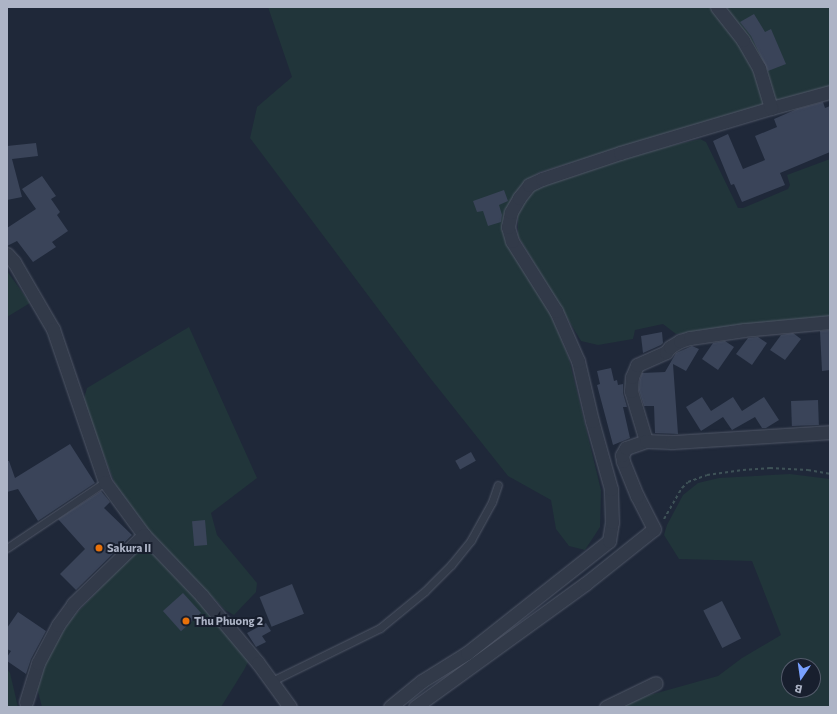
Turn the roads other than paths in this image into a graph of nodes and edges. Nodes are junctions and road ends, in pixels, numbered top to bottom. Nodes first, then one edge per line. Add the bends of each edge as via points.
1 (717, 7) edge
2 (830, 92) edge
3 (771, 108) junction
4 (7, 254) edge
5 (830, 322) edge
6 (830, 432) edge
7 (646, 441) junction
8 (105, 482) junction
9 (498, 485) dead end
10 (144, 535) junction
11 (7, 548) edge
12 (272, 681) junction
13 (656, 683) dead end
14 (26, 702) dead end
15 (290, 707) edge
16 (390, 707) edge
17 (415, 707) edge
18 (606, 707) edge

1 - 3 street via 743,40 759,68
2 - 3 street
3 - 16 street via 542,179 529,185 519,198 511,212 508,227 512,241 556,310 578,361 612,489 609,541 467,653 422,681
4 - 8 street via 53,329
5 - 7 street via 690,338 637,365 631,391
6 - 7 street via 672,442
7 - 17 street via 626,448 622,455 637,496 654,529 585,584
8 - 10 street
8 - 11 lane
9 - 12 lane via 492,502 471,540 426,591 380,628
10 - 12 street via 202,596
10 - 14 street via 73,604 58,625 45,647 29,687
12 - 15 street
13 - 18 street

